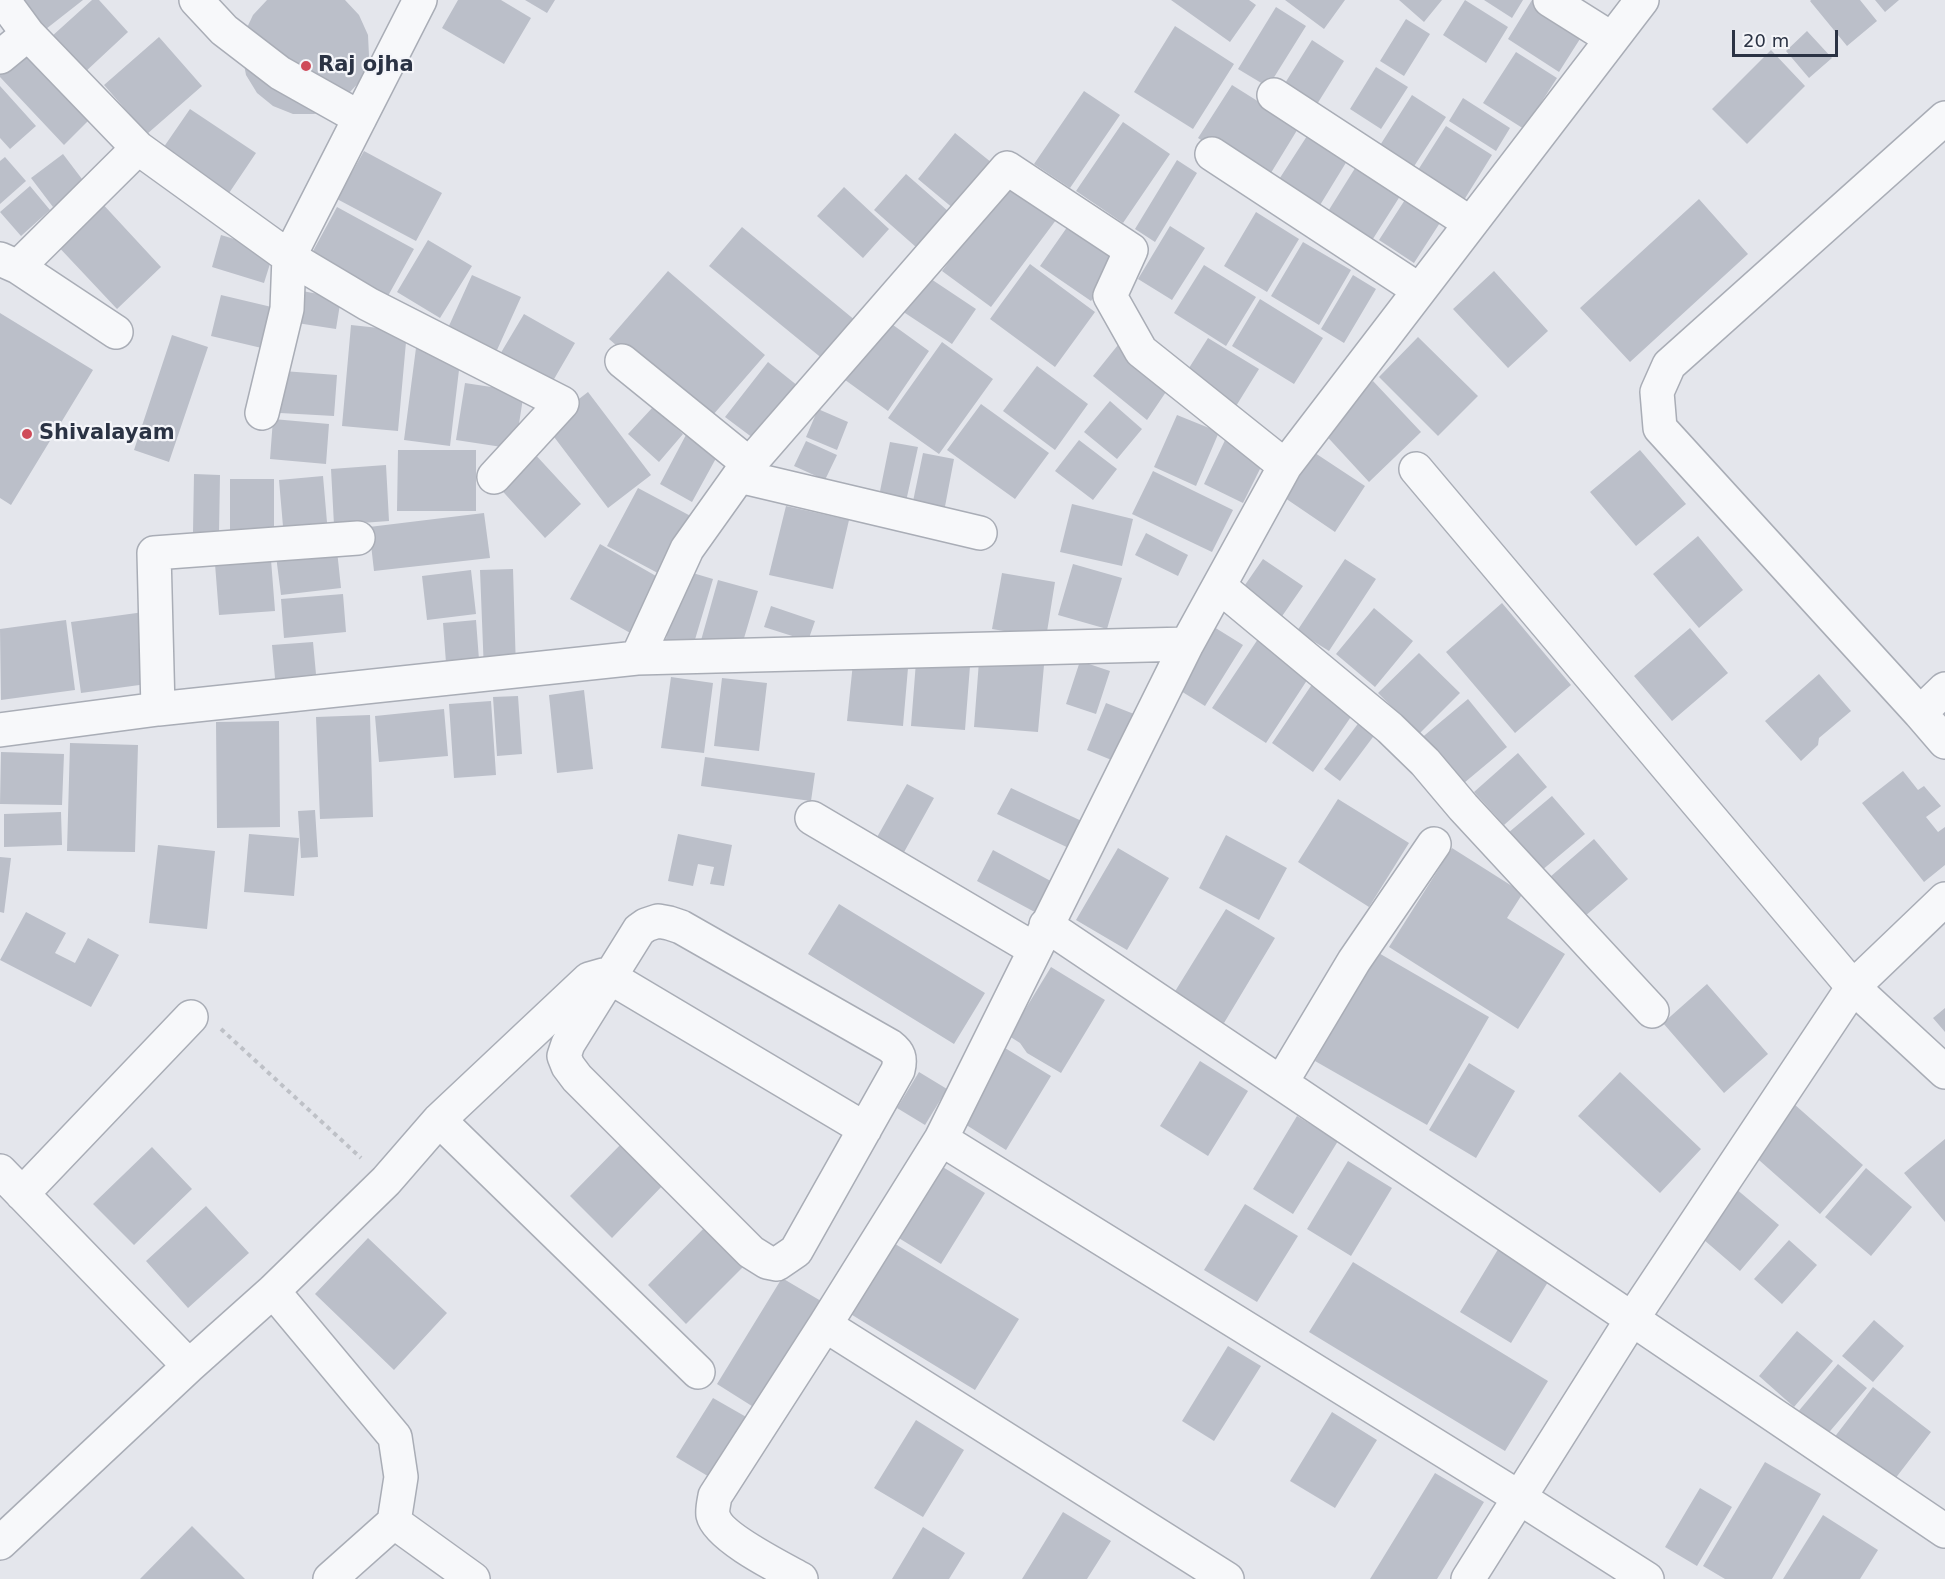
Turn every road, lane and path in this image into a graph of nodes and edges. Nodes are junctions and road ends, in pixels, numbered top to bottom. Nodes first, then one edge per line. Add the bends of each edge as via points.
1 (3, 0) edge
2 (196, 0) edge
3 (420, 0) edge
4 (1550, 0) edge
5 (1642, 0) edge
6 (28, 34) junction
7 (1612, 39) junction
8 (0, 57) edge
9 (1274, 95) dead end
10 (360, 118) junction
11 (1945, 118) edge
12 (138, 148) junction
13 (1212, 154) dead end
14 (1470, 223) junction
15 (289, 257) junction
16 (9, 263) edge
17 (1419, 290) junction
18 (116, 332) dead end
19 (622, 362) dead end
20 (262, 413) dead end
21 (1285, 466) junction
22 (1416, 469) dead end
23 (744, 470) junction
24 (494, 477) dead end
25 (980, 533) dead end
26 (358, 538) dead end
27 (1219, 586) junction
28 (1187, 644) junction
29 (637, 658) junction
30 (1945, 689) edge
31 (158, 709) junction
32 (1920, 713) junction
33 (0, 729) edge
34 (1945, 742) edge
35 (812, 818) dead end
36 (1434, 844) dead end
37 (1945, 899) edge
38 (1040, 937) junction
39 (610, 978) junction
40 (1853, 987) junction
41 (1652, 1011) dead end
42 (202, 1020) joint
43 (1945, 1072) edge
44 (1281, 1083) junction
45 (439, 1120) junction
46 (865, 1128) junction
47 (941, 1139) junction
48 (386, 1181) junction
49 (11, 1182) edge
50 (273, 1291) junction
51 (1632, 1318) junction
52 (825, 1325) junction
53 (189, 1366) junction
54 (698, 1372) dead end
55 (1520, 1498) junction
56 (394, 1522) junction
57 (5, 1529) edge
58 (1945, 1531) edge
59 (330, 1579) edge
60 (473, 1579) edge
61 (801, 1579) edge
62 (1227, 1579) edge
63 (1468, 1579) edge
64 (1647, 1579) edge

1 - 6 street
2 - 10 street via 224,30 280,73
3 - 10 street
4 - 7 street
5 - 7 street
6 - 8 street
6 - 12 street
7 - 14 street
9 - 14 street
10 - 15 street
11 - 32 street via 1669,365 1657,392 1660,428
12 - 15 street
12 - 16 street
13 - 17 street
14 - 17 street
15 - 20 street via 287,309
15 - 24 street via 368,304 562,403
16 - 18 street
17 - 21 street
19 - 23 street
21 - 23 street via 1142,351 1110,296 1131,250 1007,168
21 - 27 street
22 - 40 street
23 - 25 street
23 - 29 street via 687,549
26 - 31 street via 153,553
27 - 28 street
27 - 41 street via 1404,741
28 - 29 street
28 - 38 street
29 - 31 street
30 - 32 street
31 - 33 street
32 - 34 street
35 - 38 street
36 - 44 street via 1354,961
37 - 40 street
38 - 44 street
38 - 47 street
39 - 45 street via 603,975 589,979
39 - 46 street
39 - 46 street via 639,930 658,921 669,923 890,1046 900,1060 898,1070
39 - 46 street via 568,1044 564,1056 568,1066 751,1252 767,1262 777,1264 796,1251
40 - 43 street
40 - 51 street
42 - 48 path
42 - 49 street
44 - 51 street
45 - 48 street
45 - 54 street
47 - 52 street
47 - 55 street
48 - 50 street
49 - 53 street
50 - 53 street
50 - 56 street via 395,1437 401,1477
51 - 55 street
51 - 58 street
52 - 61 street via 715,1496 713,1515 734,1540
52 - 62 street
53 - 57 street
55 - 63 street
55 - 64 street
56 - 59 street
56 - 60 street

